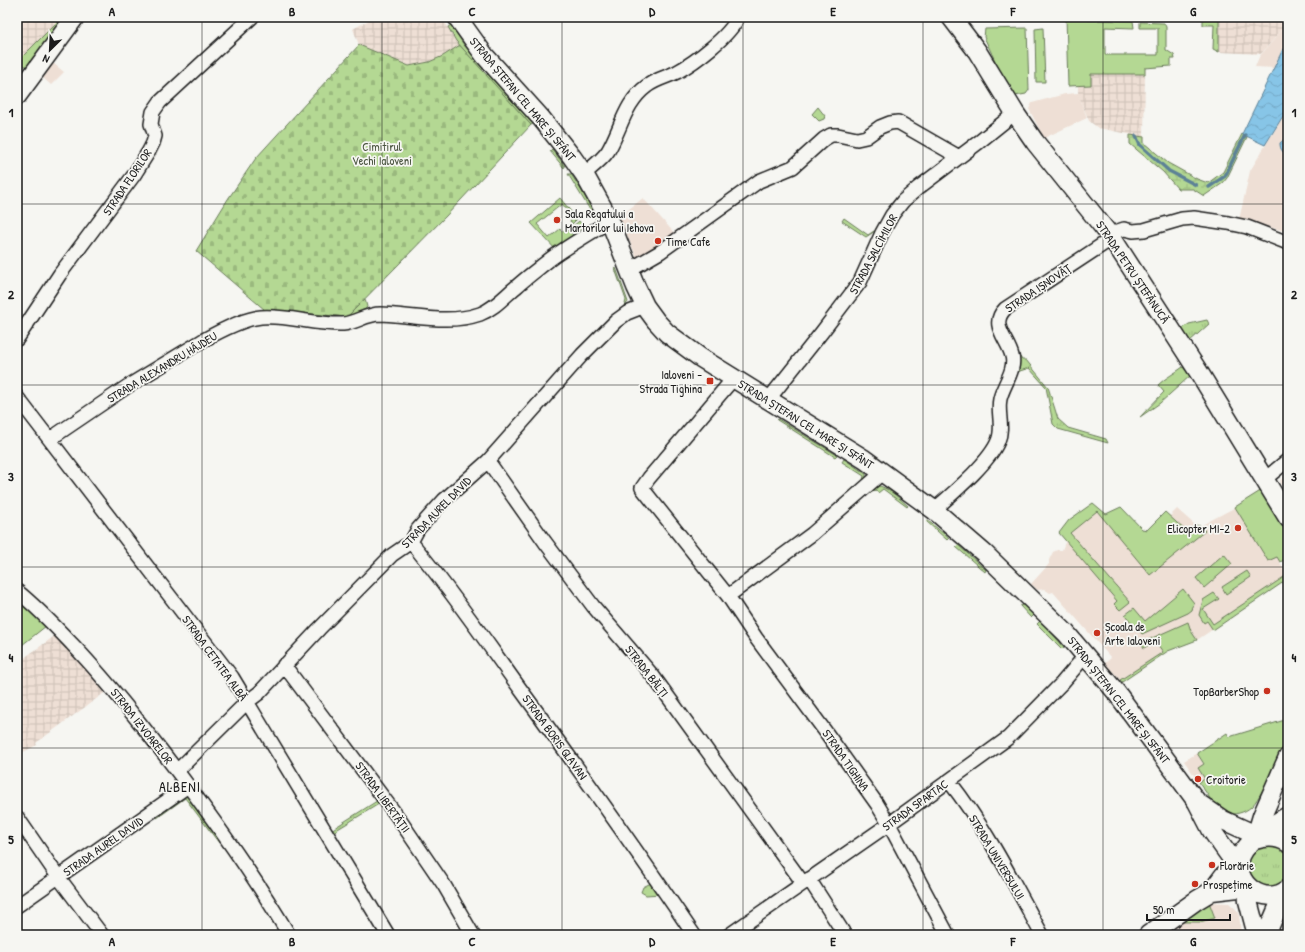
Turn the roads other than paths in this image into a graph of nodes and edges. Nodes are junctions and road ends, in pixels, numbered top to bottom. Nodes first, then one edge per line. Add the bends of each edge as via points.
1 (75, 17) edge
2 (252, 17) edge
3 (457, 17) edge
4 (738, 17) edge
5 (951, 17) edge
6 (17, 96) edge
7 (1015, 113) junction
8 (959, 157) junction
9 (584, 174) junction
10 (610, 221) junction
11 (1112, 238) junction
12 (1288, 243) edge
13 (629, 270) junction
14 (645, 306) junction
15 (17, 339) edge
16 (734, 379) junction
17 (17, 397) edge
18 (768, 400) junction
19 (50, 439) junction
20 (1288, 460) edge
21 (488, 461) junction
22 (882, 473) junction
23 (1265, 479) junction
24 (934, 510) junction
25 (1288, 518) edge
26 (411, 542) junction
27 (17, 591) edge
28 (728, 596) junction
29 (1085, 656) junction
30 (284, 666) junction
31 (247, 702) junction
32 (1288, 757) edge
33 (177, 771) junction
34 (949, 781) junction
35 (188, 786) junction
36 (1197, 802) junction
37 (1288, 816) edge
38 (17, 817) edge
39 (889, 824) junction
40 (1255, 840) junction
41 (1288, 843) edge
42 (1239, 869) junction
43 (59, 878) junction
44 (806, 881) junction
45 (1212, 891) junction
46 (1255, 891) junction
47 (1285, 899) edge
48 (17, 906) edge
49 (102, 935) edge
50 (289, 935) edge
51 (388, 935) edge
52 (473, 935) edge
53 (694, 935) edge
54 (729, 935) edge
55 (845, 935) edge
56 (948, 935) edge
57 (1042, 935) edge
58 (1148, 935) edge
59 (1257, 935) edge
60 (1266, 935) edge

1 - 6 main road
2 - 15 street, STRADA FLORILOR via 156,107 151,124 155,136 149,151 60,274
3 - 9 main road, STRADA ȘTEFAN CEL MARE ȘI SFÂNT via 485,56 541,118
4 - 9 street via 723,37 696,60 646,86 624,115 608,151
5 - 7 main road, STRADA PETRU ȘTEFĂNUCĂ via 977,51
7 - 8 street, STRADA SALCÎMILOR
7 - 11 main road, STRADA PETRU ȘTEFĂNUCĂ
8 - 13 street via 898,122 880,127 857,140 831,135 824,138 793,167 759,181 660,252
8 - 18 street, STRADA SALCÎMILOR via 903,201 882,233 860,282
9 - 10 main road, STRADA ȘTEFAN CEL MARE ȘI SFÂNT
10 - 13 main road, STRADA ȘTEFAN CEL MARE ȘI SFÂNT
10 - 19 street, STRADA ALEXANDRU HÂJDEU via 551,259 496,305 479,314 441,319 379,314 344,324 254,318 202,341 128,386
11 - 12 street, STRADA IȘNOVĂȚ via 1124,229 1144,230 1194,218 1247,227
11 - 23 main road, STRADA PETRU ȘTEFĂNUCĂ
11 - 24 street, STRADA IȘNOVĂȚ via 1001,313 1000,331 1010,350 1012,366 1000,400 1002,428 998,442 980,466
13 - 14 main road, STRADA ȘTEFAN CEL MARE ȘI SFÂNT
14 - 16 main road, STRADA ȘTEFAN CEL MARE ȘI SFÂNT via 667,333
14 - 21 street, STRADA AUREL DAVID via 627,313 616,321 556,382
16 - 18 main road, STRADA ȘTEFAN CEL MARE ȘI SFÂNT
16 - 28 street, STRADA TIGHINA via 642,488
17 - 19 street, STRADA CETATEA ALBĂ
18 - 22 main road, STRADA ȘTEFAN CEL MARE ȘI SFÂNT
19 - 31 street, STRADA CETATEA ALBĂ via 232,677
20 - 23 street
21 - 26 street, STRADA AUREL DAVID via 444,500 418,529
21 - 44 street, STRADA BĂLȚI via 593,606 653,676
22 - 24 main road, STRADA ȘTEFAN CEL MARE ȘI SFÂNT
22 - 28 street via 812,534
23 - 25 main road, STRADA PETRU ȘTEFĂNUCĂ
24 - 29 main road, STRADA ȘTEFAN CEL MARE ȘI SFÂNT via 996,565 1066,633
26 - 30 street, STRADA AUREL DAVID via 392,555
26 - 53 street, STRADA BORIS GLAVAN via 539,714
27 - 33 street, STRADA IZVOARELOR via 56,627 109,684
28 - 39 street, STRADA TIGHINA
29 - 34 street, STRADA SPARTAC via 1008,738
29 - 36 main road, STRADA ȘTEFAN CEL MARE ȘI SFÂNT via 1126,706
30 - 31 street, STRADA AUREL DAVID
30 - 52 street, STRADA LIBERTĂȚII via 401,822 444,885
31 - 33 street, STRADA AUREL DAVID
31 - 51 street, STRADA CETATEA ALBĂ
32 - 40 main road via 1262,816
33 - 35 street, STRADA IZVOARELOR
34 - 39 street, STRADA SPARTAC
34 - 57 street, STRADA UNIVERSULUI via 992,846
35 - 43 street, STRADA AUREL DAVID
35 - 50 street, STRADA IZVOARELOR via 235,851
36 - 40 main road, STRADA ȘTEFAN CEL MARE ȘI SFÂNT via 1223,820 1248,831
36 - 42 main road, STRADA ȘTEFAN CEL MARE ȘI SFÂNT via 1212,831
37 - 40 main road via 1269,827
38 - 43 street
39 - 44 street, STRADA SPARTAC
39 - 56 street, STRADA TIGHINA
40 - 41 main road via 1271,836
40 - 42 main road via 1241,855
42 - 45 main road via 1224,875
42 - 46 main road, STRADA ȘTEFAN CEL MARE ȘI SFÂNT via 1242,878
43 - 48 street, STRADA AUREL DAVID
43 - 49 street
44 - 54 street, STRADA SPARTAC
44 - 55 street, STRADA BĂLȚI
45 - 46 main road
45 - 58 main road
46 - 47 main road
46 - 59 main road, STRADA ȘTEFAN CEL MARE ȘI SFÂNT via 1248,901
47 - 60 main road

